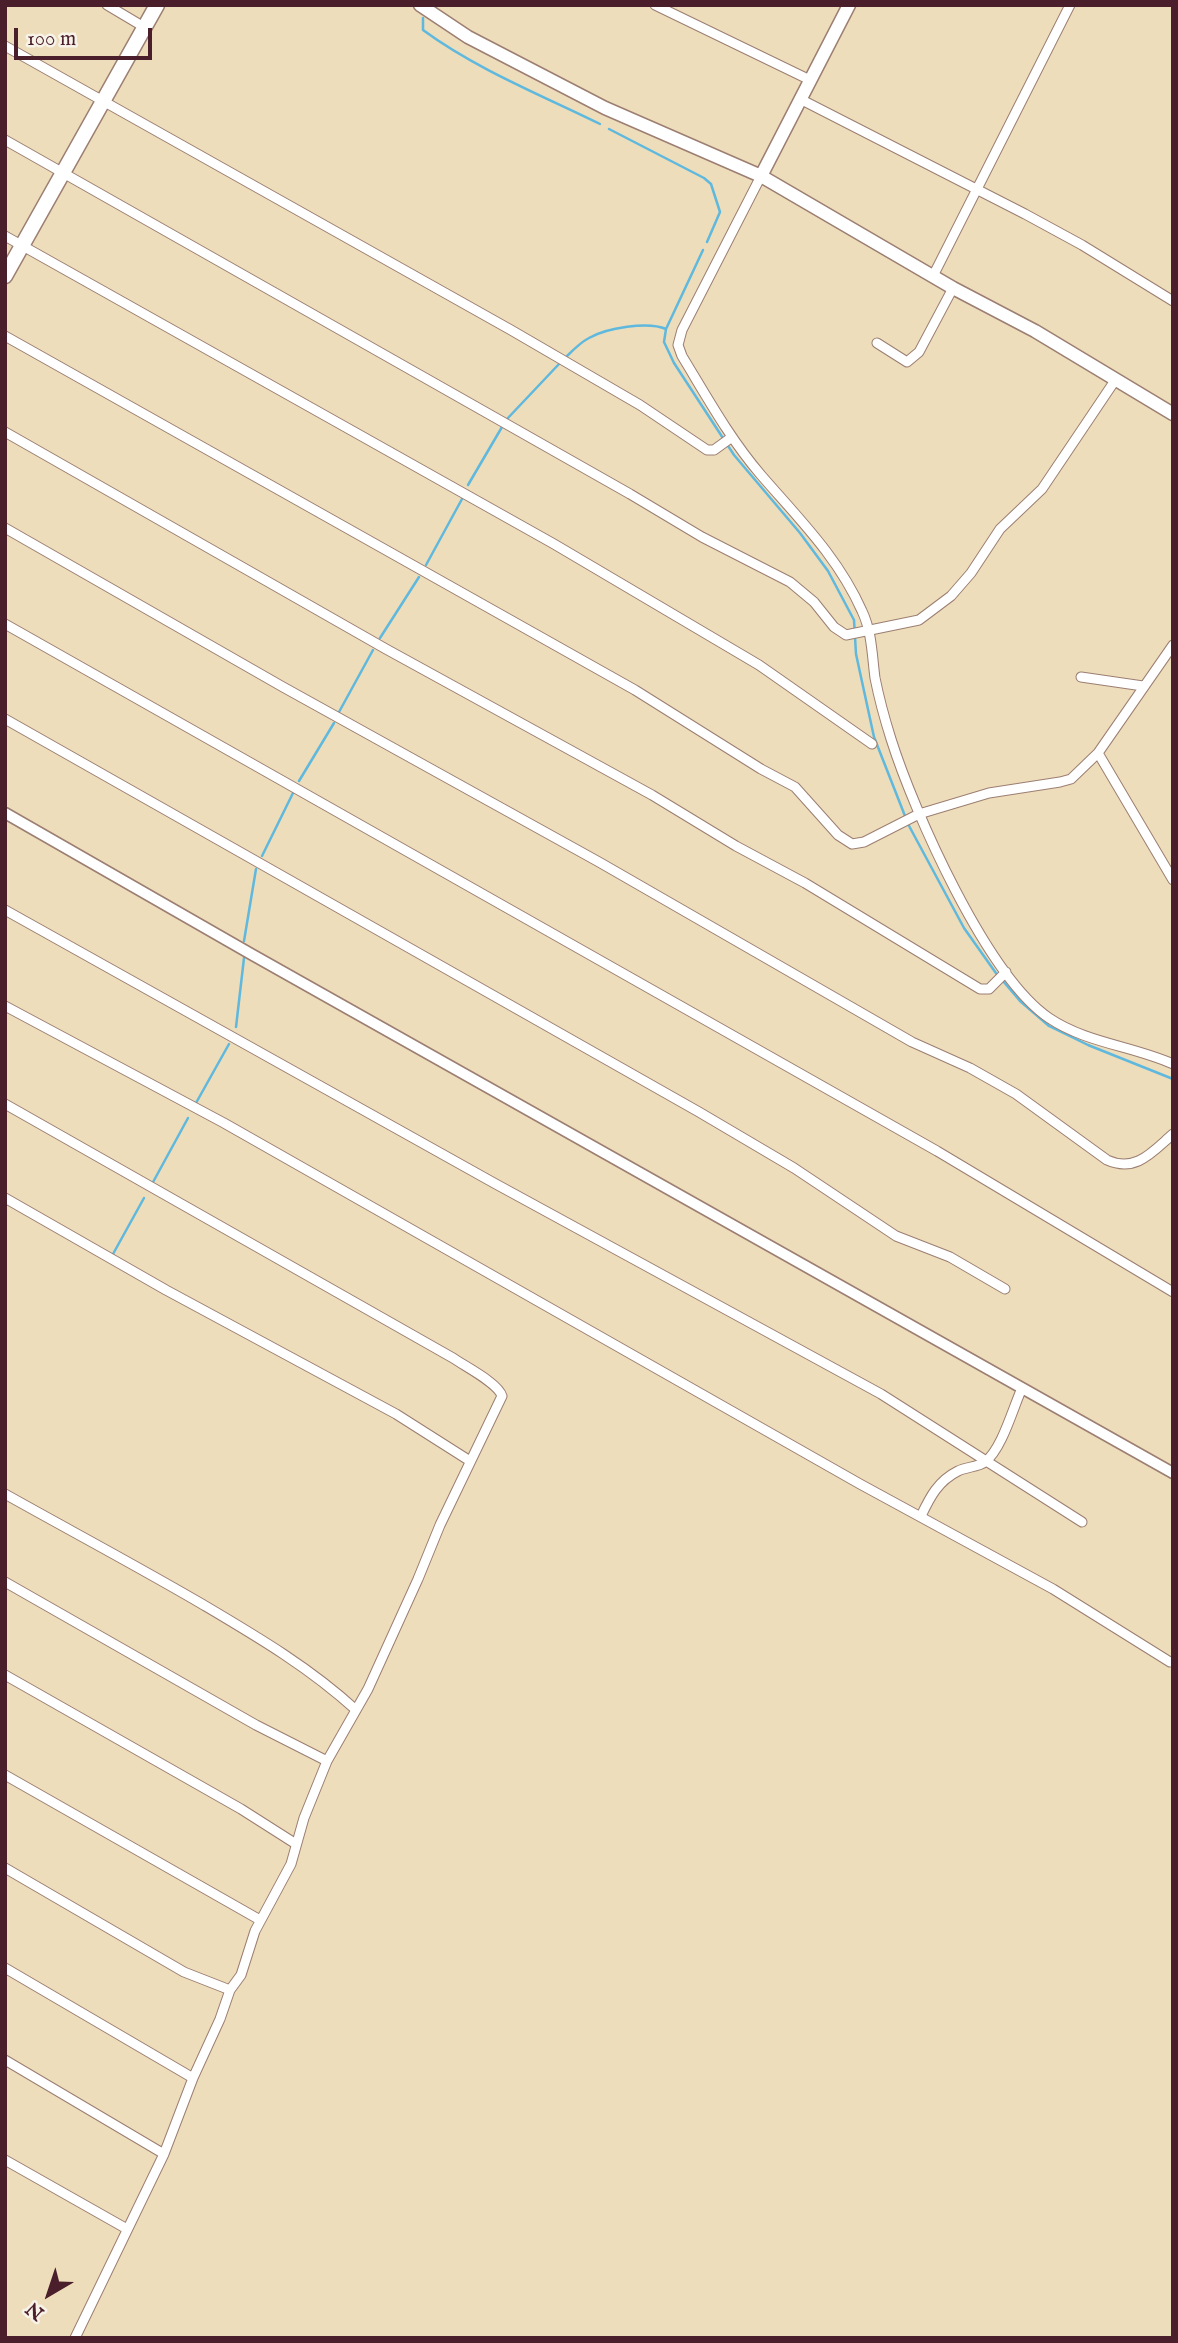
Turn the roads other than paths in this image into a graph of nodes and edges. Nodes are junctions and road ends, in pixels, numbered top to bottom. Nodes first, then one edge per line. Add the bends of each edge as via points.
1 (107, 5) edge
2 (157, 5) edge
3 (420, 5) edge
4 (655, 5) edge
5 (849, 5) edge
6 (1070, 5) edge
7 (144, 27) junction
8 (5, 46) edge
9 (810, 80) junction
10 (800, 99) junction
11 (104, 101) junction
12 (5, 140) edge
13 (65, 173) junction
14 (761, 176) junction
15 (979, 190) junction
16 (5, 236) edge
17 (23, 246) junction
18 (5, 276) edge
19 (933, 276) junction
20 (953, 288) junction
21 (1173, 300) edge
22 (5, 336) edge
23 (877, 343) dead end
24 (1116, 379) junction
25 (1173, 414) edge
26 (5, 432) edge
27 (727, 441) junction
28 (5, 528) edge
29 (5, 624) edge
30 (866, 633) junction
31 (1173, 645) edge
32 (1081, 677) dead end
33 (1143, 686) junction
34 (5, 719) edge
35 (872, 744) dead end
36 (1098, 753) junction
37 (5, 813) edge
38 (919, 814) junction
39 (1173, 880) edge
40 (5, 910) edge
41 (1006, 972) junction
42 (5, 1006) edge
43 (1173, 1065) edge
44 (5, 1104) edge
45 (1173, 1134) edge
46 (5, 1198) edge
47 (1005, 1289) dead end
48 (1173, 1292) edge
49 (1022, 1388) junction
50 (470, 1461) junction
51 (985, 1462) junction
52 (1173, 1473) edge
53 (5, 1494) edge
54 (921, 1516) junction
55 (1082, 1522) dead end
56 (5, 1581) edge
57 (1170, 1662) dead end
58 (5, 1675) edge
59 (356, 1710) junction
60 (327, 1761) junction
61 (5, 1775) edge
62 (296, 1844) junction
63 (5, 1868) edge
64 (260, 1920) junction
65 (5, 1968) edge
66 (230, 1990) junction
67 (5, 2060) edge
68 (193, 2078) junction
69 (164, 2154) junction
70 (5, 2160) edge
71 (127, 2229) junction
72 (75, 2338) edge

1 - 7 street
2 - 7 main road
3 - 14 main road via 468,37 605,108
4 - 9 street
5 - 9 main road
6 - 15 street
7 - 11 main road
8 - 11 street
9 - 10 main road
10 - 14 main road
10 - 15 street
11 - 13 main road
11 - 27 street via 511,330 707,450
12 - 13 street
13 - 17 main road
13 - 30 street via 670,520 790,582 803,590 841,634
14 - 19 main road
14 - 27 street via 702,287 678,345
15 - 19 street
15 - 21 street
16 - 17 street
17 - 18 main road
17 - 35 street via 554,544 759,665
19 - 20 main road
20 - 23 street via 912,359 901,360
20 - 24 main road
22 - 38 street via 635,690 795,787 838,835 852,844
24 - 25 main road
24 - 30 street via 1042,489 1000,529 951,596 919,620
26 - 41 street via 652,794 980,989 989,989
27 - 30 street via 834,560 862,611
28 - 45 street via 912,1042 1016,1094 1107,1160 1120,1166 1133,1164
29 - 48 street via 937,1151
30 - 38 street via 891,740
31 - 33 street
32 - 33 street
33 - 36 street
34 - 47 street via 699,1112 896,1236 950,1257
36 - 38 street via 1071,779 989,793
36 - 39 street
37 - 49 street
38 - 41 street
40 - 51 street via 881,1394
41 - 43 street via 1048,1017 1075,1033
42 - 54 street via 223,1123
44 - 50 street via 491,1383 502,1396
46 - 50 street via 396,1414
49 - 51 street via 1004,1436
49 - 52 street
50 - 59 street
51 - 54 street via 941,1482
51 - 55 street
53 - 59 street via 282,1651
54 - 57 street via 1053,1589
56 - 60 street via 256,1726
58 - 62 street
59 - 60 street
60 - 62 street
61 - 64 street
62 - 64 street via 291,1864
63 - 66 street via 184,1972
64 - 66 street via 241,1975
65 - 68 street
66 - 68 street
67 - 69 street
68 - 69 street
69 - 71 street
70 - 71 street
71 - 72 street

